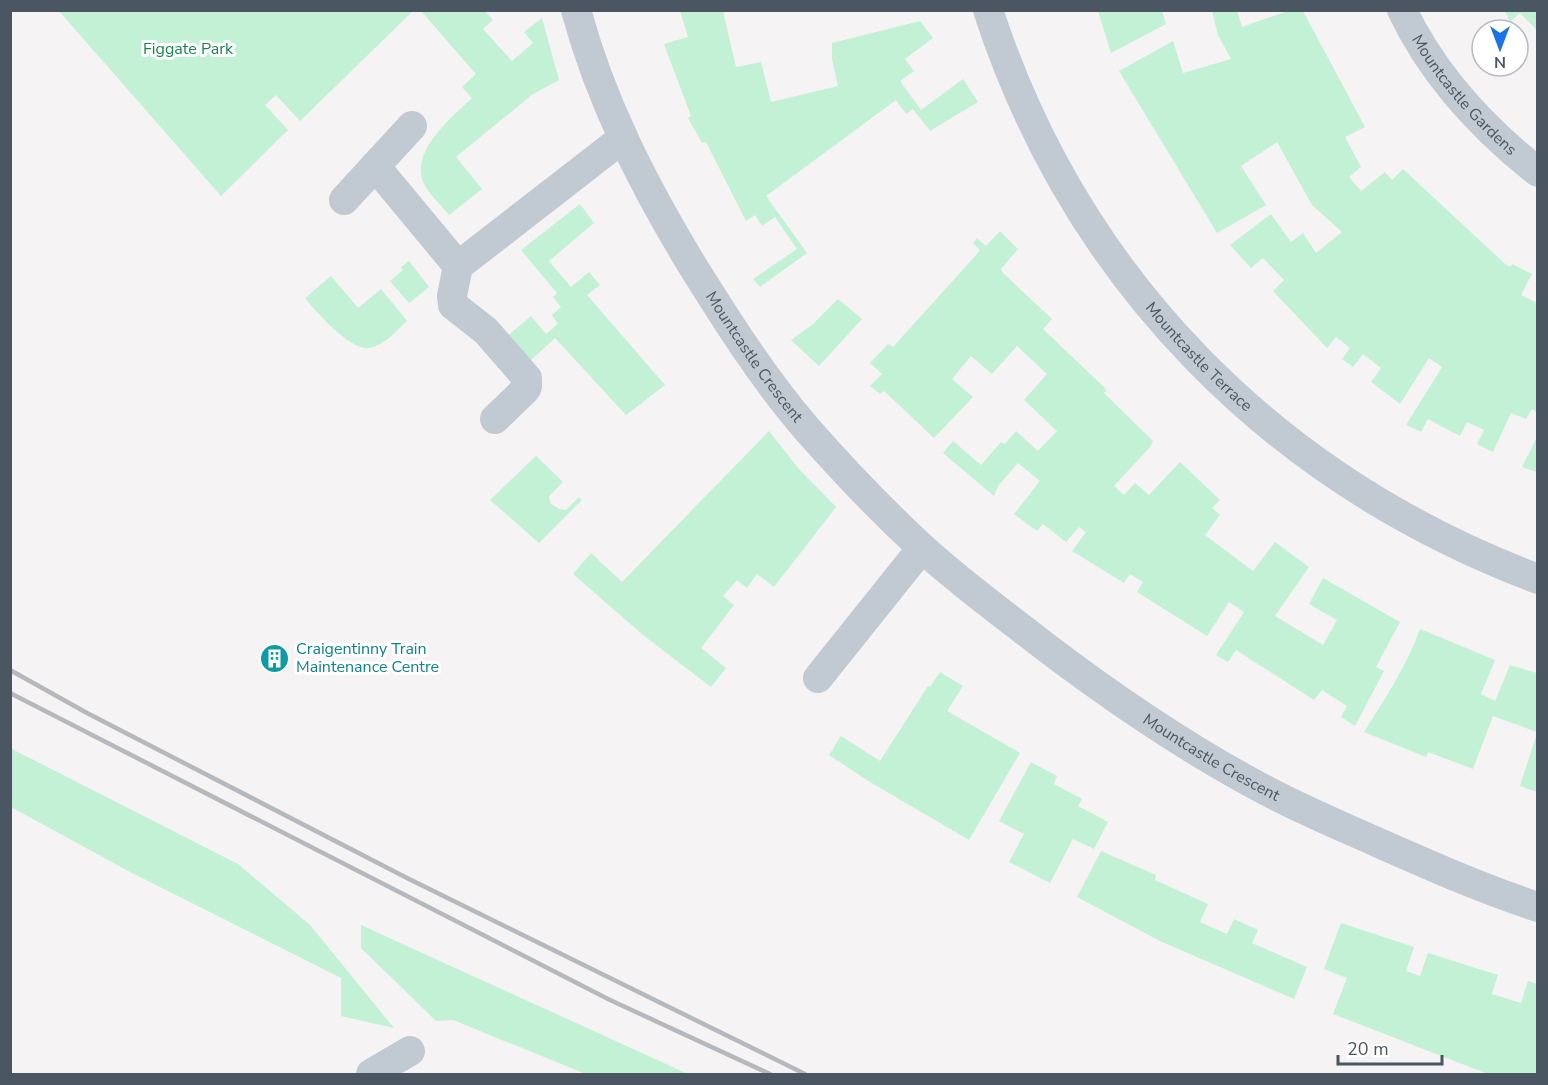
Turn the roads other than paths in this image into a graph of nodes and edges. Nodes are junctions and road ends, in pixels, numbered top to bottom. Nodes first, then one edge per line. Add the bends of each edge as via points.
1 (576, 10) edge
2 (988, 10) edge
3 (1402, 10) edge
4 (412, 126) dead end
5 (622, 138) junction
6 (375, 166) junction
7 (1538, 172) edge
8 (344, 200) dead end
9 (458, 266) junction
10 (495, 419) dead end
11 (922, 548) junction
12 (1538, 579) edge
13 (818, 678) dead end
14 (1538, 907) edge
15 (410, 1051) dead end
16 (371, 1074) edge

1 - 5 street, Mountcastle Crescent
2 - 12 street, Mountcastle Terrace via 1022,101 1054,167 1137,290 1203,366 1280,435 1365,496 1473,553
3 - 7 street, Mountcastle Gardens via 1436,68 1461,100 1495,137
4 - 6 street
5 - 9 street
5 - 11 street, Mountcastle Crescent via 657,207 751,357 811,433
6 - 8 street
6 - 9 street
9 - 10 street via 453,305 486,331 527,378 525,390
11 - 13 street
11 - 14 street, Mountcastle Crescent via 1088,680 1193,749 1320,818 1427,865
15 - 16 street

